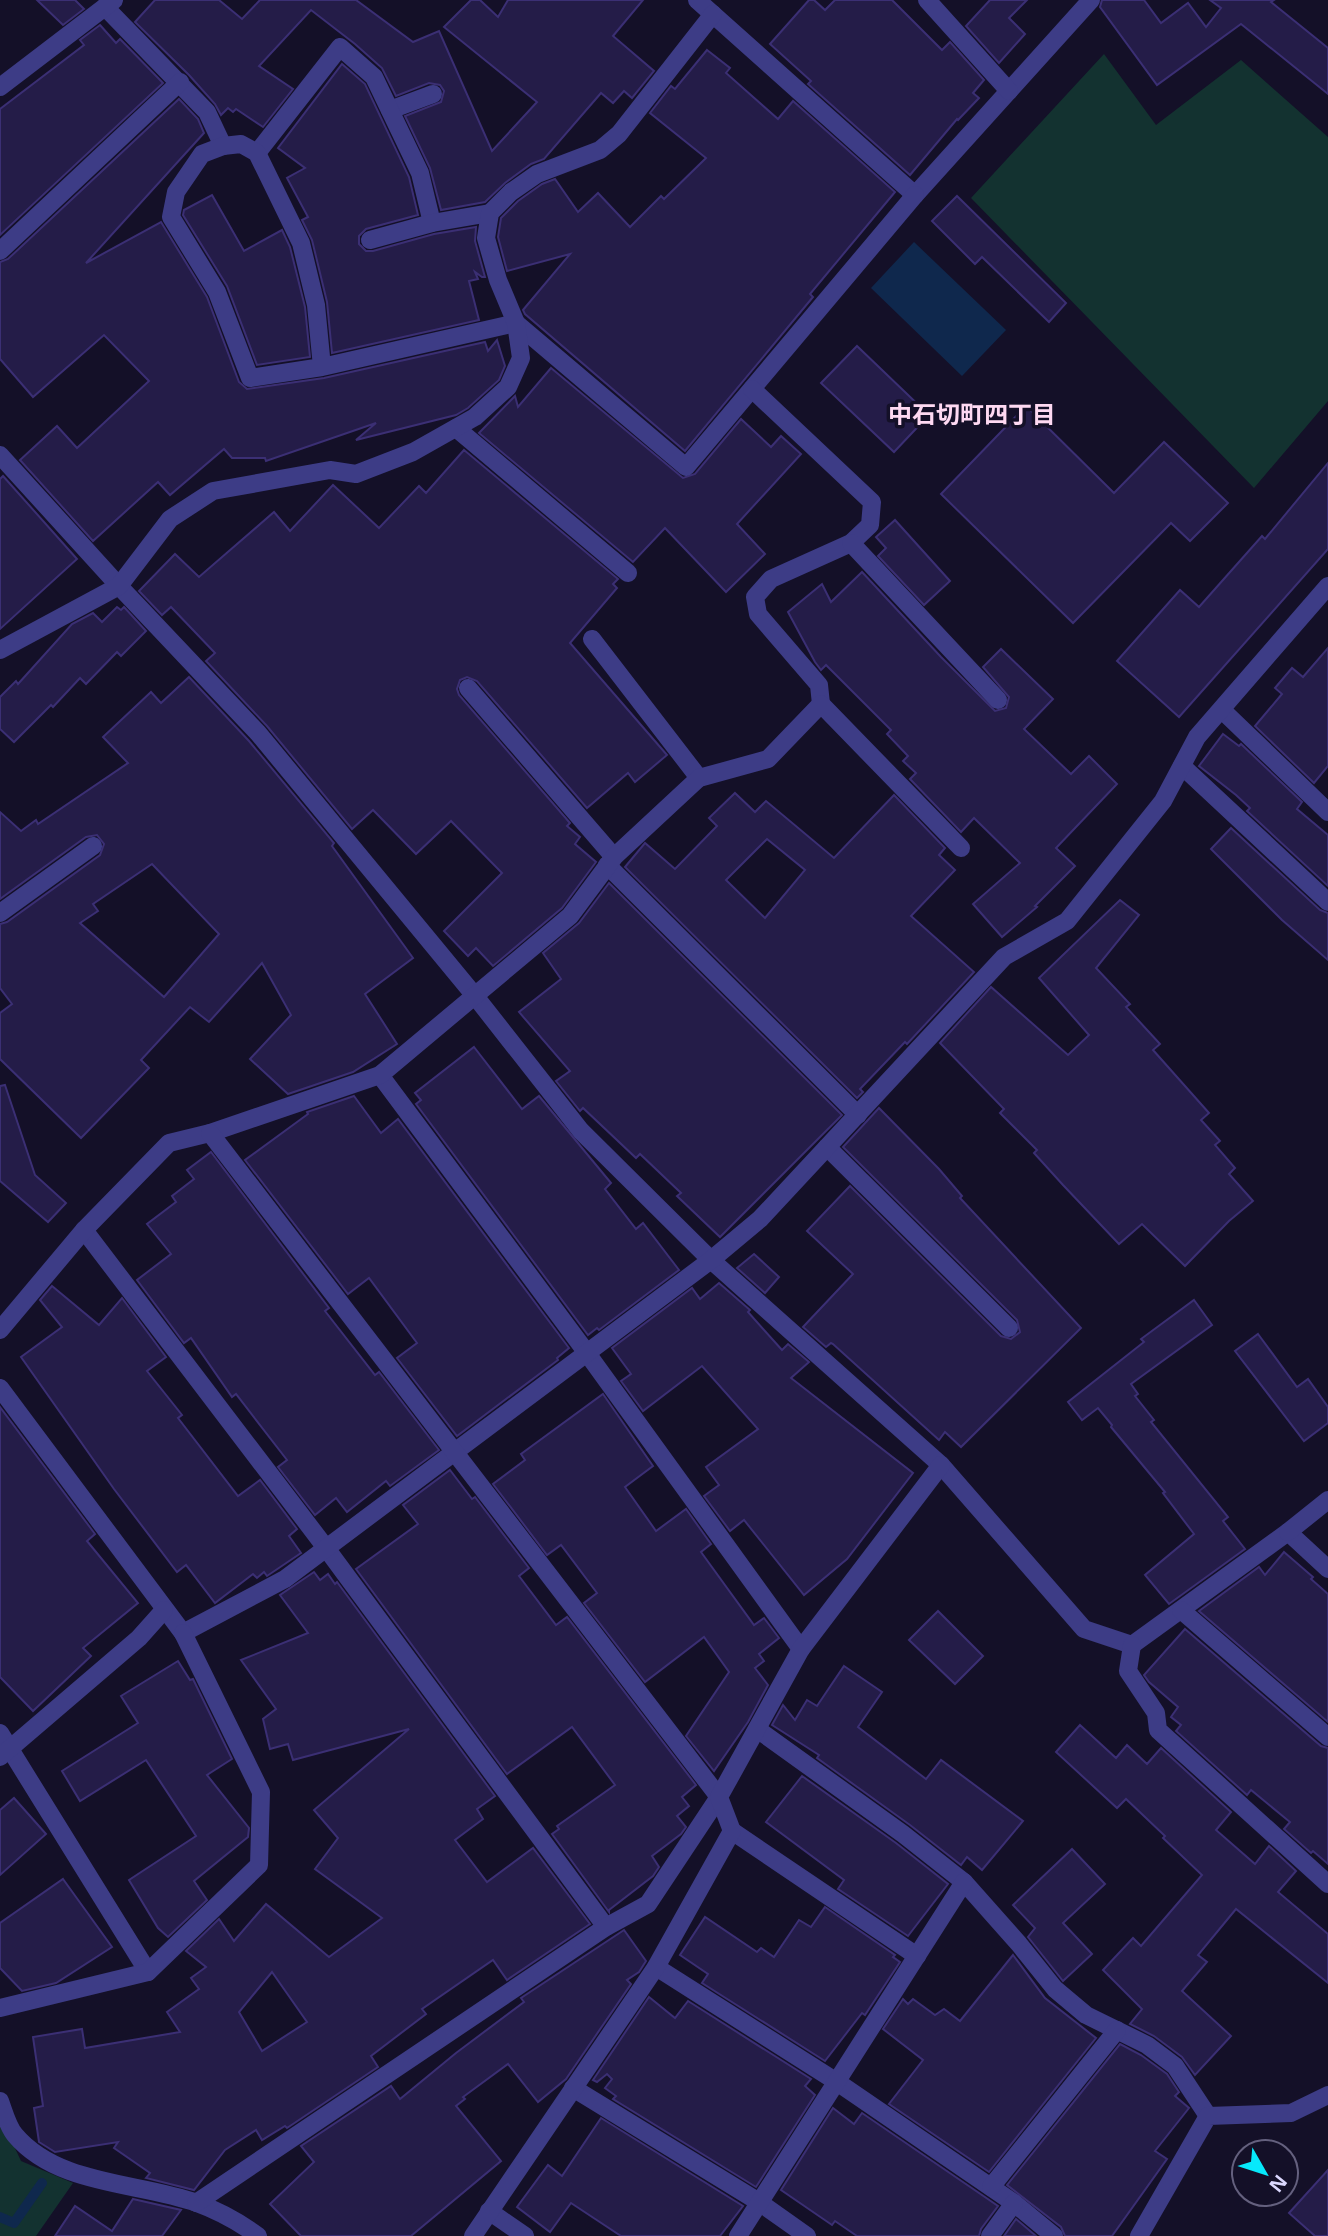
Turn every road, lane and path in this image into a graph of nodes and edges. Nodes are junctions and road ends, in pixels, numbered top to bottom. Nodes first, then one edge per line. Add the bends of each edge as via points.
1 (697, 0) edge
2 (927, 0) edge
3 (1091, 0) edge
4 (109, 3) edge
5 (713, 14) junction
6 (180, 82) junction
7 (0, 87) edge
8 (1009, 91) junction
9 (433, 93) dead end
10 (390, 110) junction
11 (223, 146) junction
12 (257, 153) junction
13 (915, 195) junction
14 (490, 214) junction
15 (432, 223) junction
16 (370, 240) dead end
17 (0, 251) edge
18 (516, 323) junction
19 (322, 367) junction
20 (752, 388) junction
21 (456, 428) junction
22 (0, 454) edge
23 (851, 543) junction
24 (628, 573) dead end
25 (119, 586) junction
26 (1328, 586) edge
27 (592, 639) dead end
28 (0, 650) edge
29 (468, 688) dead end
30 (998, 701) dead end
31 (821, 704) junction
32 (1222, 710) junction
33 (1182, 766) junction
34 (699, 778) junction
35 (1328, 811) edge
36 (93, 846) dead end
37 (961, 848) dead end
38 (610, 861) junction
39 (1328, 902) edge
40 (0, 913) edge
41 (475, 996) junction
42 (380, 1075) junction
43 (858, 1115) junction
44 (210, 1133) junction
45 (827, 1147) junction
46 (85, 1230) junction
47 (711, 1260) junction
48 (1009, 1328) dead end
49 (0, 1329) edge
50 (587, 1353) junction
51 (0, 1388) edge
52 (454, 1452) junction
53 (941, 1465) junction
54 (1328, 1500) edge
55 (1288, 1532) junction
56 (326, 1548) junction
57 (1328, 1569) edge
58 (1181, 1609) junction
59 (164, 1610) junction
60 (183, 1633) junction
61 (1132, 1645) junction
62 (801, 1649) junction
63 (757, 1729) junction
64 (1328, 1737) edge
65 (3, 1746) edge
66 (719, 1797) junction
67 (732, 1831) junction
68 (964, 1882) junction
69 (1328, 1884) edge
70 (606, 1927) junction
71 (917, 1956) junction
72 (656, 1967) junction
73 (148, 1972) junction
74 (0, 2008) edge
75 (1118, 2030) junction
76 (837, 2082) junction
77 (573, 2088) junction
78 (1328, 2095) edge
79 (0, 2101) edge
80 (1208, 2116) junction
81 (991, 2187) junction
82 (760, 2202) junction
83 (196, 2203) junction
84 (1014, 2203) junction
85 (489, 2211) junction
86 (235, 2229) edge
87 (258, 2236) edge
88 (473, 2236) edge
89 (525, 2236) edge
90 (738, 2236) edge
91 (807, 2236) edge
92 (990, 2236) edge
93 (1054, 2236) edge
94 (1139, 2236) edge

1 - 5 street
2 - 8 street
3 - 8 street
4 - 6 street
4 - 7 street
5 - 13 street
5 - 14 street via 620,134 600,150 537,174
6 - 11 street via 207,112
6 - 17 street
8 - 13 street
9 - 10 street
10 - 12 street via 374,77 340,47
10 - 15 street via 420,173
11 - 12 street via 241,144
11 - 19 street via 202,154 176,191 171,217 218,292 250,378
12 - 19 street via 301,243 316,305
13 - 20 street
14 - 15 street
14 - 18 street via 486,238
15 - 16 street
18 - 19 street
18 - 20 street via 686,467
18 - 21 street via 521,358 508,387
20 - 23 street via 872,502 870,525
21 - 24 street
21 - 25 street via 413,452 356,474 330,470 213,491 170,519
22 - 25 street
23 - 30 street
23 - 31 street via 771,579 755,597 758,614 819,685
25 - 28 street
25 - 41 street via 258,733
26 - 32 street
27 - 34 street
29 - 38 street
31 - 34 street via 768,759
31 - 37 street
32 - 33 street via 1197,737
32 - 35 street
33 - 39 street
33 - 43 street via 1163,801 1067,921 1004,957
34 - 38 street
36 - 40 street
38 - 41 street via 570,916
38 - 43 street
41 - 42 street
41 - 47 street via 581,1130
42 - 44 street
42 - 50 street
43 - 45 street
44 - 46 street via 169,1143
44 - 52 street
45 - 47 street via 760,1219
45 - 48 street
46 - 49 street
46 - 56 street
47 - 50 street
47 - 53 street
50 - 52 street
50 - 62 street
51 - 59 street
52 - 56 street
52 - 66 street
53 - 61 street via 1084,1629
53 - 62 street
54 - 55 street
55 - 57 street
55 - 58 street
56 - 60 street via 285,1579
56 - 70 street
58 - 61 street
58 - 64 street
59 - 60 street
59 - 65 street via 139,1638
60 - 73 street via 261,1792 259,1865
61 - 69 street via 1128,1671 1156,1713 1158,1730
62 - 63 street
63 - 66 street
63 - 68 street
65 - 73 street
66 - 67 street
66 - 70 street via 648,1904
67 - 71 street
67 - 72 street
68 - 71 street
68 - 75 street via 1055,1989 1086,2015
70 - 83 street
71 - 76 street
72 - 76 street
72 - 77 street
73 - 74 street
75 - 80 street via 1175,2066
75 - 81 street
76 - 81 street
76 - 82 street
77 - 82 street
77 - 85 street
78 - 80 street via 1291,2113
79 - 83 street via 13,2134 42,2159 92,2178
80 - 94 street
81 - 84 street
82 - 90 street
82 - 91 street
83 - 86 street
84 - 92 street
84 - 93 street
85 - 88 street
85 - 89 street
86 - 87 street

